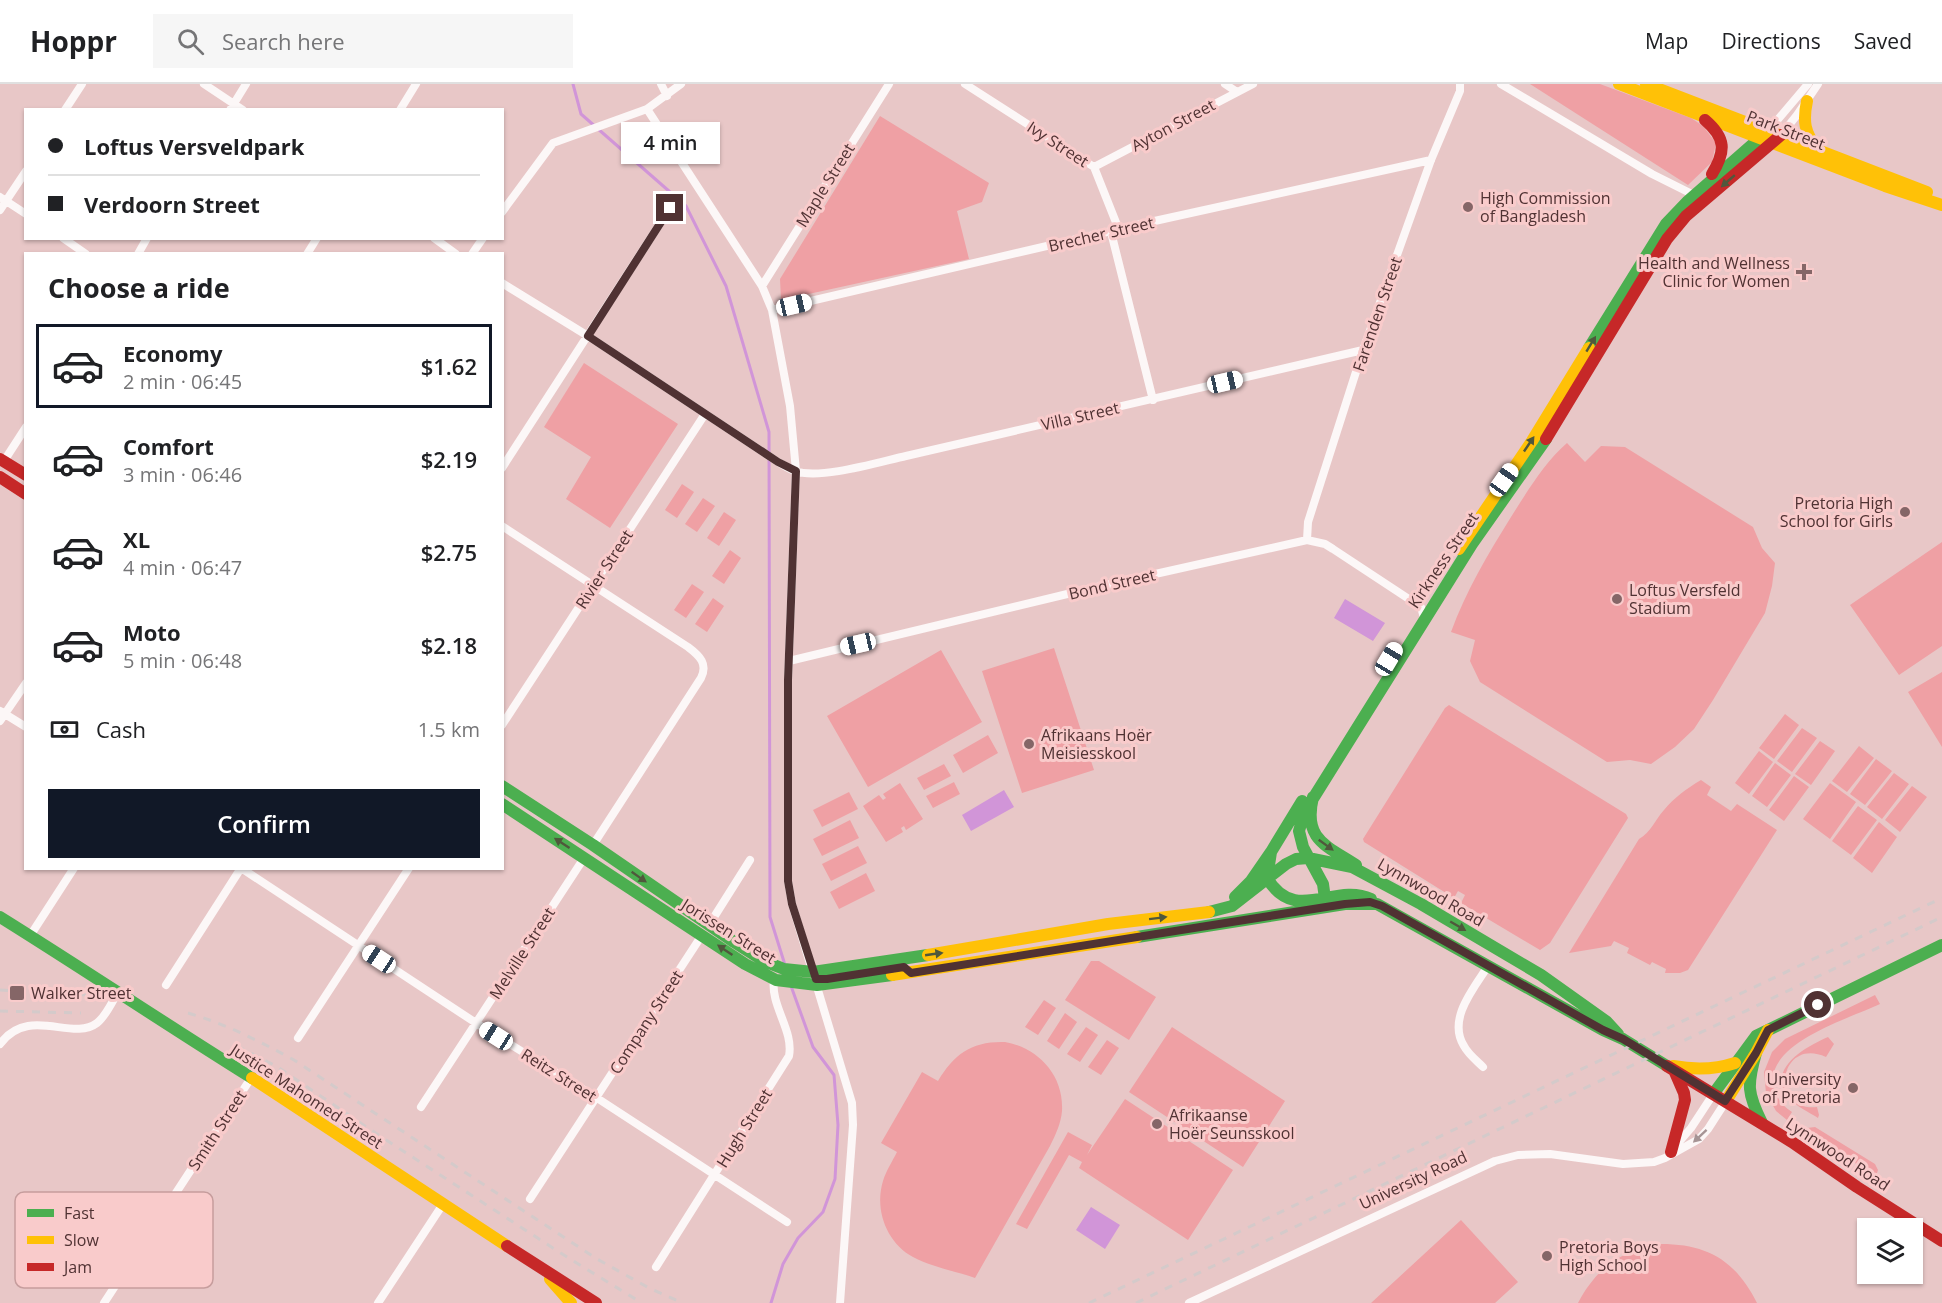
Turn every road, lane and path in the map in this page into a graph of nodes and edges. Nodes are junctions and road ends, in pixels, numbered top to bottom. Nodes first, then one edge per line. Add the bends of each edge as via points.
1 (82, 84) edge
2 (204, 84) edge
3 (246, 84) edge
4 (416, 84) edge
5 (661, 84) edge
6 (681, 84) edge
7 (889, 84) edge
8 (965, 84) edge
9 (1225, 84) edge
10 (1253, 84) edge
11 (1501, 84) edge
12 (1619, 84) edge
13 (1646, 84) edge
14 (1808, 84) edge
15 (1818, 84) edge
16 (1462, 86) edge
17 (1237, 92) junction
18 (668, 96) junction
19 (1807, 101) junction
20 (232, 106) edge
21 (66, 108) edge
22 (401, 108) edge
23 (1684, 108) junction
24 (647, 109) junction
25 (1771, 136) junction
26 (1821, 151) junction
27 (1431, 160) junction
28 (1094, 167) junction
29 (24, 173) edge
30 (1700, 194) junction
31 (3, 199) edge
32 (1942, 199) edge
33 (1942, 205) edge
34 (670, 208) dead end
35 (504, 209) edge
36 (0, 210) edge
37 (24, 213) edge
38 (1115, 231) junction
39 (66, 240) edge
40 (437, 240) edge
41 (83, 252) edge
42 (453, 252) edge
43 (504, 284) edge
44 (762, 286) junction
45 (772, 310) junction
46 (588, 336) junction
47 (1363, 350) junction
48 (1153, 400) junction
49 (705, 414) junction
50 (24, 430) edge
51 (2, 460) edge
52 (504, 465) edge
53 (796, 471) junction
54 (24, 474) edge
55 (0, 477) edge
56 (1496, 492) junction
57 (24, 493) edge
58 (1490, 518) junction
59 (504, 527) edge
60 (1465, 539) junction
61 (1307, 540) junction
62 (593, 586) junction
63 (1423, 612) junction
64 (789, 661) junction
65 (24, 686) edge
66 (2, 715) edge
67 (504, 722) edge
68 (24, 726) edge
69 (504, 787) edge
70 (1313, 797) junction
71 (504, 805) edge
72 (593, 845) junction
73 (1271, 852) junction
74 (584, 858) junction
75 (1308, 858) junction
76 (750, 860) dead end
77 (73, 870) edge
78 (240, 870) edge
79 (243, 870) edge
80 (408, 870) edge
81 (1371, 876) junction
82 (1267, 878) junction
83 (1326, 903) junction
84 (1223, 908) junction
85 (0, 917) edge
86 (1108, 924) junction
87 (1216, 926) joint
88 (706, 930) junction
89 (30, 936) junction
90 (1110, 941) junction
91 (1942, 945) edge
92 (359, 946) junction
93 (1488, 966) junction
94 (812, 978) junction
95 (775, 979) junction
96 (166, 985) dead end
97 (118, 992) junction
98 (476, 1023) junction
99 (1768, 1030) junction
100 (298, 1038) dead end
101 (1623, 1039) junction
102 (0, 1044) edge
103 (1756, 1053) junction
104 (1735, 1063) junction
105 (1483, 1067) dead end
106 (1670, 1068) junction
107 (251, 1078) junction
108 (1714, 1093) junction
109 (597, 1098) junction
110 (1725, 1101) junction
111 (421, 1107) dead end
112 (1762, 1124) junction
113 (1668, 1155) junction
114 (714, 1175) junction
115 (177, 1192) edge
116 (530, 1199) dead end
117 (443, 1204) junction
118 (787, 1222) dead end
119 (1942, 1240) edge
120 (539, 1267) junction
121 (656, 1267) dead end
122 (114, 1288) edge
123 (104, 1303) edge
124 (378, 1303) edge
125 (571, 1303) edge
126 (596, 1303) edge
127 (840, 1303) edge
128 (1189, 1303) edge

1 - 21 street
2 - 20 street
3 - 20 street
4 - 22 street
5 - 18 street
6 - 18 street
7 - 44 street, Maple Street
8 - 28 street, Ivy Street
9 - 17 street
10 - 17 street, Ayton Street
11 - 30 street via 1658,178
12 - 23 main road, Park Street
13 - 25 main road, Park Street
14 - 25 street
15 - 19 street
16 - 27 street, Farenden Street
17 - 28 street, Ayton Street
18 - 24 street
19 - 25 street
19 - 26 main road via 1804,128
23 - 25 main road, Park Street
23 - 30 main road via 1713,126 1723,145 1720,162
24 - 35 street via 553,143
24 - 44 street
25 - 26 main road, Park Street
25 - 30 main road, Kirkness Street
25 - 33 main road, Park Street via 1885,186
26 - 32 main road, Park Street
27 - 38 street, Brecher Street
27 - 47 street, Farenden Street
28 - 38 street, Ivy Street
29 - 31 street
56 -> 30 main road, Kirkness Street via 1532,441 1653,243 1672,216
30 - 58 main road, Kirkness Street via 1667,239 1537,454
31 - 36 street
31 - 37 street
34 - 46 street
38 - 45 street, Brecher Street
38 - 48 street, Ivy Street
39 - 41 street
40 - 42 street
43 - 46 street
44 - 45 street
45 - 53 street via 790,406
46 - 49 street
46 - 52 street
47 - 48 street, Villa Street
47 - 61 street, Farenden Street via 1308,522
48 - 53 street, Villa Street via 850,468 818,473
49 - 53 street
49 - 62 street, Rivier Street
50 - 51 street
51 - 54 main road
53 - 64 street
55 - 57 main road
56 - 58 main road
56 - 60 main road, Kirkness Street
58 - 60 main road
58 - 63 main road, Kirkness Street via 1435,601
59 - 62 street
60 - 63 main road, Kirkness Street
61 - 63 street via 1333,549
61 - 64 street, Bond Street
62 - 67 street, Rivier Street
62 - 72 street via 688,647 700,657 705,670
63 - 70 main road, Kirkness Street
63 - 73 main road, Kirkness Street
64 - 94 street via 788,881
65 - 66 street
66 - 68 street
69 - 72 main road, Jorissen Street
70 - 75 main road, Kirkness Street via 1299,831
70 -> 81 main road via 1308,821 1314,835
74 -> 71 main road, Jorissen Street
72 -> 88 main road, Jorissen Street
73 - 82 main road, Kirkness Street
73 - 84 main road via 1251,881
74 - 88 main road, Jorissen Street
74 - 98 street, Melville Street
75 - 81 main road, Lynnwood Road via 1352,867
75 - 82 main road via 1296,859
75 - 83 main road, Kirkness Street via 1323,884
76 - 88 street, Company Street
77 - 89 street
78 - 96 street
79 - 92 street, Reitz Street
80 - 92 street
81 -> 101 main road, Lynnwood Road via 1541,975 1607,1022
82 - 83 main road via 1281,894 1295,901
82 - 84 main road via 1247,896
83 - 87 main road, Lynnwood Road
83 - 93 main road, Lynnwood Road via 1377,904
86 -> 84 main road, Jorissen Street
85 - 89 main road, Justice Mahomed Street
86 - 90 main road
94 -> 86 main road, Jorissen Street
87 - 90 main road, Jorissen Street
88 - 94 main road, Jorissen Street via 773,965
95 -> 88 main road, Jorissen Street via 745,964
88 - 109 street, Company Street
89 - 97 main road, Justice Mahomed Street
90 - 94 main road, Jorissen Street via 911,973
91 - 99 main road
92 - 98 street, Reitz Street
92 - 100 street
93 - 101 main road, Lynnwood Road
93 - 105 street via 1459,1021 1464,1048
94 - 95 main road, Jorissen Street
94 - 127 street via 853,1114
95 - 114 street, Hugh Street via 773,991 787,1035 789,1056
97 - 102 street via 92,1026 27,1026 11,1033
97 - 107 main road, Justice Mahomed Street
98 - 109 street, Reitz Street
98 - 111 street, Melville Street
99 - 103 main road, University Road
99 - 104 main road via 1756,1036
101 - 106 main road, Lynnwood Road
103 - 110 main road, University Road
103 - 112 main road via 1748,1090
104 - 106 main road via 1706,1071
104 - 108 main road
106 - 108 main road, Lynnwood Road
106 - 113 main road via 1685,1100
107 - 115 street, Smith Street
107 - 117 main road, Justice Mahomed Street
108 - 110 main road, Lynnwood Road
108 - 113 street
109 - 114 street, Reitz Street
109 - 116 street, Company Street
110 - 112 main road, Lynnwood Road
110 -> 113 street, University Road via 1699,1138
112 - 119 main road, Lynnwood Road
113 - 128 street, University Road via 1649,1163 1623,1164 1534,1154 1495,1161
114 - 118 street, Reitz Street
114 - 121 street, Hugh Street
117 - 120 main road, Justice Mahomed Street
117 - 124 street
120 - 125 main road
120 - 126 main road, Justice Mahomed Street
122 - 123 street, Smith Street

